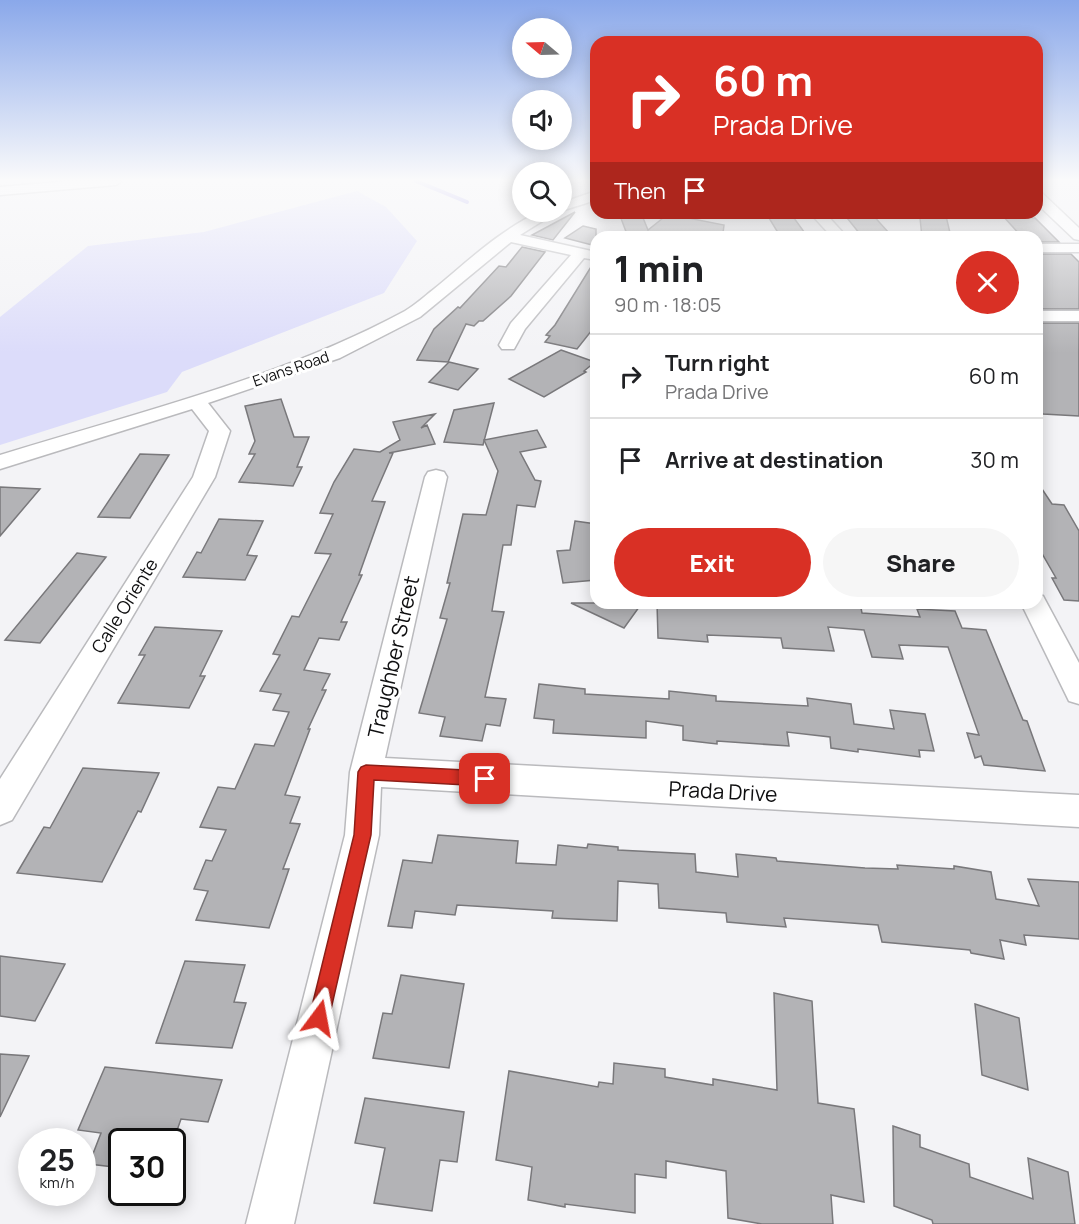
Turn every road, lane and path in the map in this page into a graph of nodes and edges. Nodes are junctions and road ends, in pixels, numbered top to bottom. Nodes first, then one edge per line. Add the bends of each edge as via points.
1 (507, 238) edge
2 (513, 238) edge
3 (1043, 248) edge
4 (1079, 248) edge
5 (588, 255) edge
6 (1043, 316) edge
7 (1079, 316) edge
8 (508, 345) dead end
9 (196, 401) junction
10 (0, 462) edge
11 (436, 477) dead end
12 (1037, 609) edge
13 (1079, 692) edge
14 (366, 772) junction
15 (0, 809) edge
16 (1079, 811) edge
17 (270, 1224) edge

1 - 9 street, Evans Road via 414,313 377,333 333,354
2 - 5 street
3 - 4 street
5 - 8 street via 517,327
6 - 7 street
9 - 10 street, Evans Road
9 - 15 street, Calle Oriente via 220,431 204,477
11 - 14 street, Traughber Street
12 - 13 street
14 - 16 street, Prada Drive
14 - 17 street, Traughber Street via 363,835

